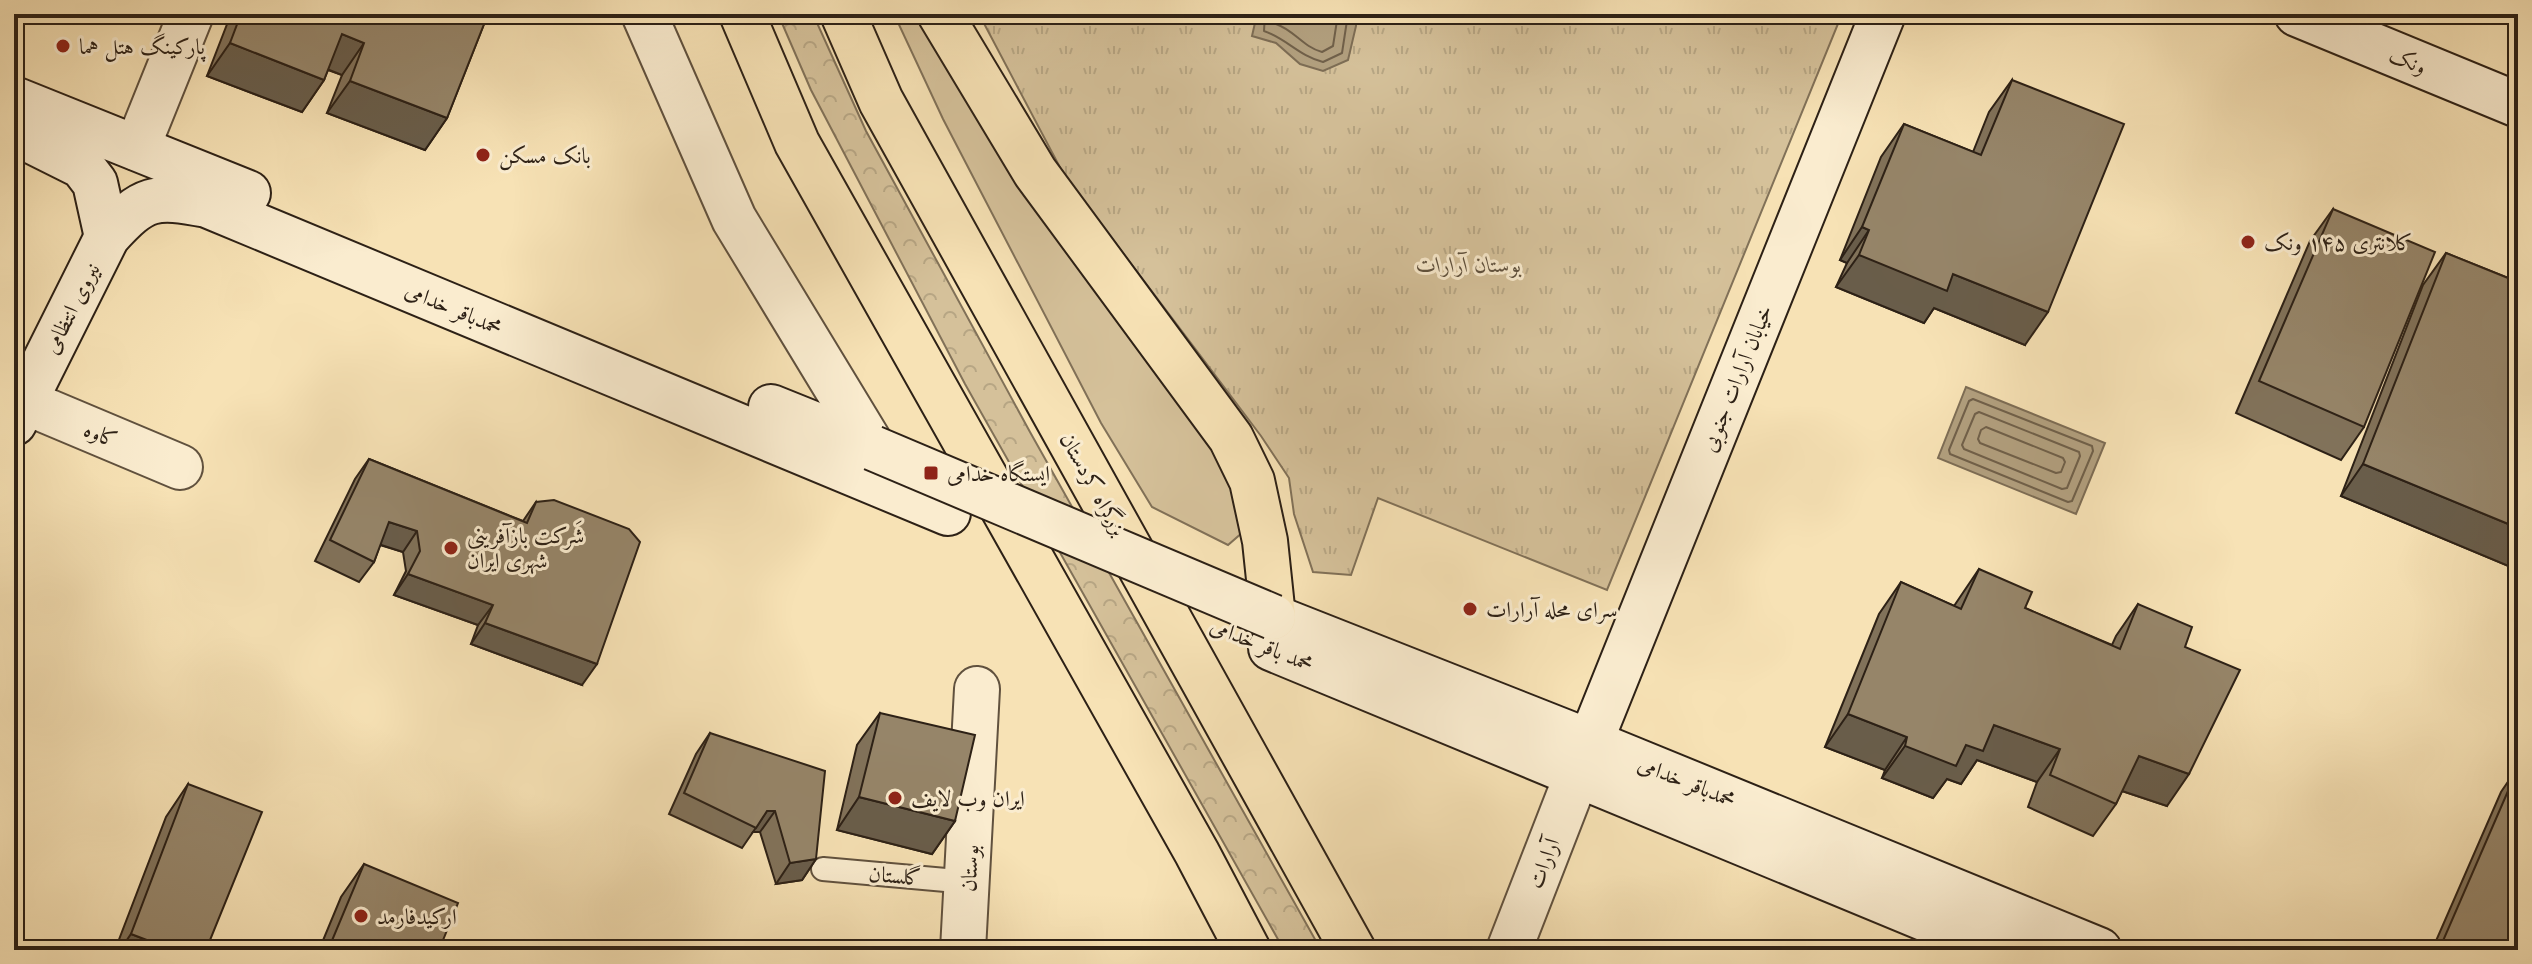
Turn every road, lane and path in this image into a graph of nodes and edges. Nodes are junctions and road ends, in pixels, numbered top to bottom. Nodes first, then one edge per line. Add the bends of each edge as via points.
1 (191, 14) edge
2 (644, 14) edge
3 (742, 14) edge
4 (843, 14) edge
5 (940, 14) edge
6 (1883, 14) edge
7 (2297, 14) edge
8 (14, 99) edge
9 (2518, 105) edge
10 (14, 132) edge
11 (137, 148) junction
12 (107, 237) junction
13 (18, 412) edge
14 (873, 448) junction
15 (180, 467) dead end
16 (948, 513) joint
17 (1213, 608) junction
18 (1270, 632) junction
19 (977, 689) dead end
20 (1583, 759) junction
21 (1197, 853) junction
22 (823, 869) dead end
23 (968, 882) junction
24 (963, 950) edge
25 (1230, 950) edge
26 (1248, 950) edge
27 (1353, 950) edge
28 (1509, 950) edge
29 (2001, 950) edge
30 (2099, 950) edge

1 - 11 main road
2 - 14 main road via 734,219
3 - 21 highway via 797,143
4 - 27 highway, بزرگراه کردستان via 881,101
5 - 18 highway via 1035,172 1231,438 1252,481 1265,541
6 - 20 main road, خیابان آرارات جنوبی
7 - 9 main road, ونک
8 - 11 main road, محمدباقر خدامی
10 - 12 main road via 82,166 95,183
11 - 14 main road, محمدباقر خدامی
12 - 13 main road, نیروی انتظامی
12 - 16 main road, محمدباقر خدامی via 146,201 172,198 207,205
13 - 15 main road, کاوه
14 - 17 main road, محمد باقر خدامی, bridge
16 - 17 main road, محمد باقر خدامی
17 - 18 main road, محمد باقر خدامی, bridge
18 - 20 main road, محمدباقر خدامی
19 - 23 main road, بوستان
20 - 28 main road, آرارات
20 - 29 main road, محمدباقر خدامی
20 - 30 main road, محمدباقر خدامی
21 - 25 highway
21 - 26 highway
22 - 23 lane, گلستان
23 - 24 main road, بوستان

